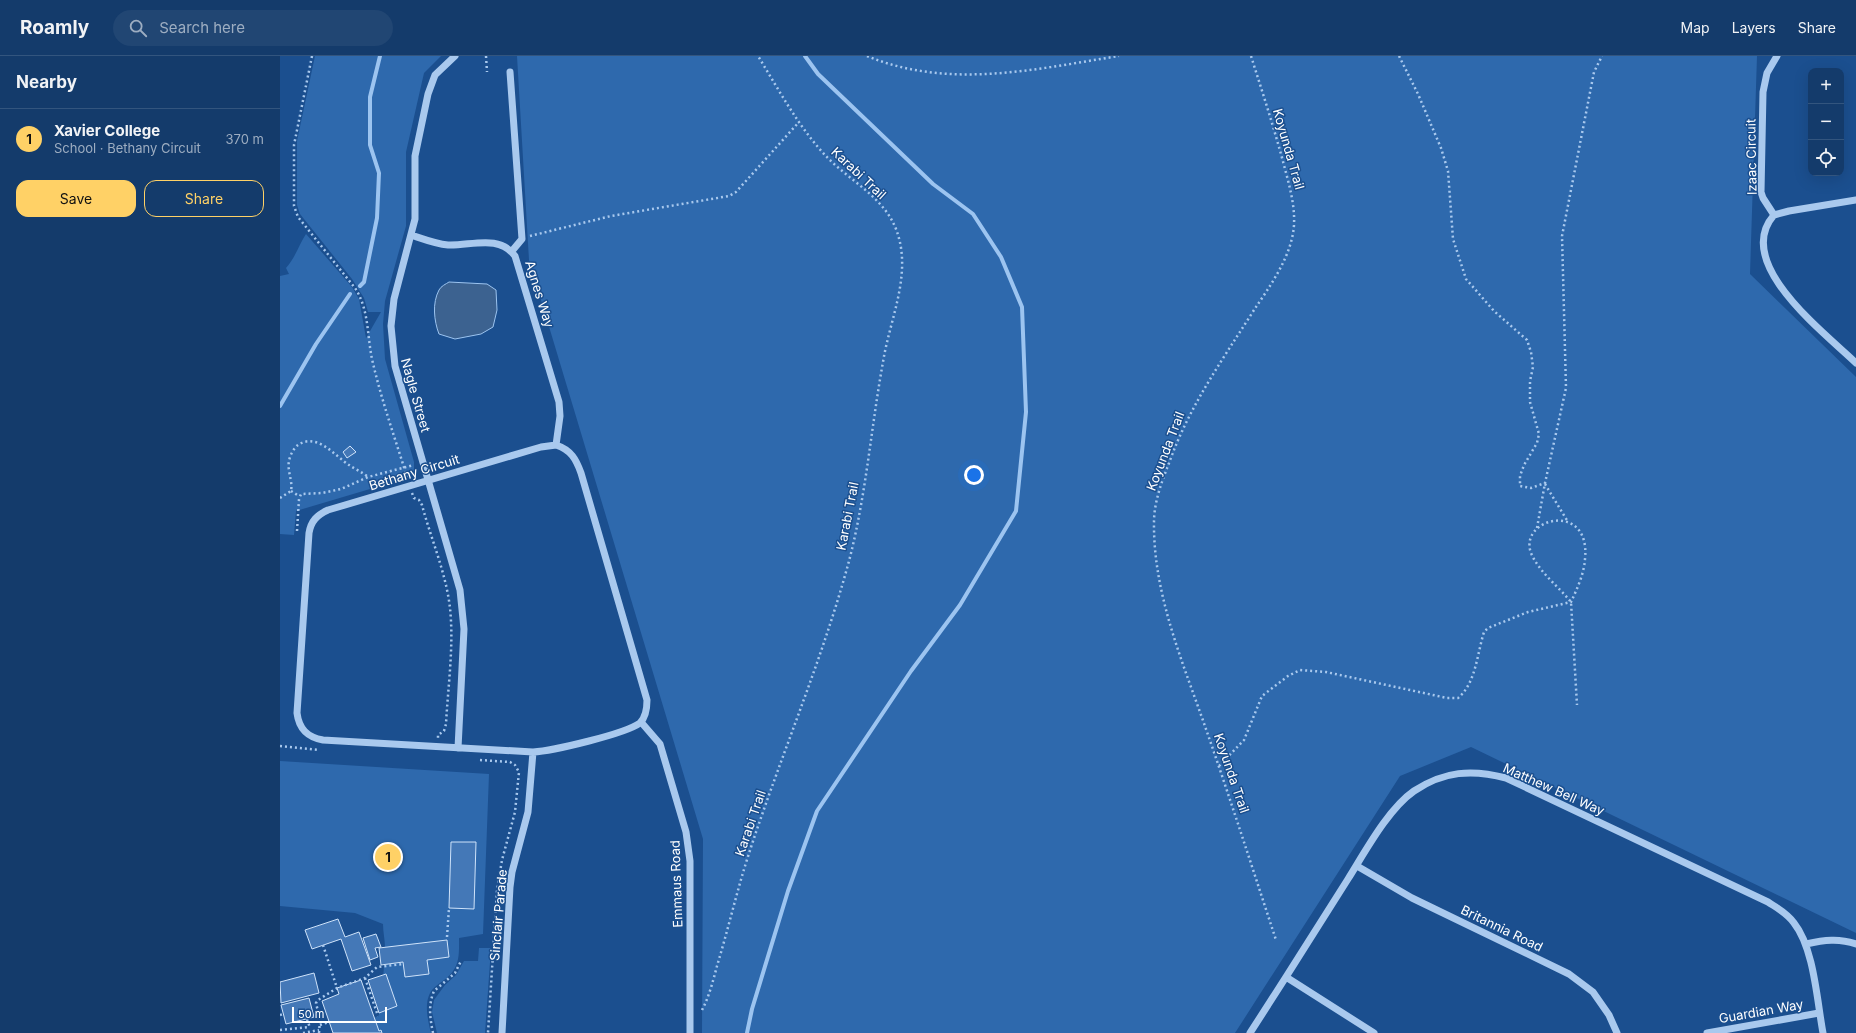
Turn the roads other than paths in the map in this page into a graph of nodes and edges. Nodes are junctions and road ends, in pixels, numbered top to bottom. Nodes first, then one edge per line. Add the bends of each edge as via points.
1 (456, 56) edge
2 (1777, 56) edge
3 (510, 72) dead end
4 (1856, 200) edge
5 (1774, 215) junction
6 (411, 235) junction
7 (512, 251) junction
8 (1856, 363) edge
9 (556, 445) junction
10 (428, 481) junction
11 (641, 722) junction
12 (458, 748) junction
13 (532, 752) junction
14 (1356, 866) junction
15 (1806, 944) junction
16 (1856, 944) edge
17 (1286, 977) junction
18 (1819, 1013) junction
19 (502, 1033) edge
20 (690, 1033) edge
21 (1250, 1033) edge
22 (1374, 1033) edge
23 (1617, 1033) edge
24 (1707, 1033) edge
25 (1823, 1033) edge

1 - 6 street, Nagle Street via 435,75 428,94 415,156 415,219
2 - 5 street, Izaac Circuit via 1767,73 1763,92 1761,178 1763,198
3 - 7 street via 522,239
4 - 5 street
5 - 8 street via 1765,229 1763,245 1776,280 1799,309
6 - 7 street, Agnes Way via 447,244 497,243
6 - 10 street, Nagle Street via 394,299 391,341 395,366
7 - 9 street, Agnes Way via 518,261 557,394 560,410
9 - 10 street, Bethany Circuit via 541,447
9 - 11 street via 570,452 577,461 581,473 647,700 646,712
10 - 12 street, Nagle Street via 456,575 464,615
10 - 12 street, Bethany Circuit via 328,510 312,522 308,539 297,713 306,734 317,739
11 - 13 street, Bethany Circuit via 630,728 575,745
11 - 20 street, Emmaus Road via 660,744 686,832 690,861
12 - 13 street, Bethany Circuit
13 - 19 street, Sinclair Parade via 528,812 510,888
14 - 15 street, Matthew Bell Way via 1399,803 1413,792 1428,782 1447,776 1488,773 1506,778 1768,902 1794,922
14 - 17 street, Matthew Bell Way
14 - 23 street, Britannia Road via 1412,898 1570,974 1593,992 1609,1015
15 - 16 street via 1832,940
15 - 18 street, Matthew Bell Way
17 - 21 street, Matthew Bell Way
17 - 22 street
18 - 24 street, Guardian Way
18 - 25 street, Matthew Bell Way

